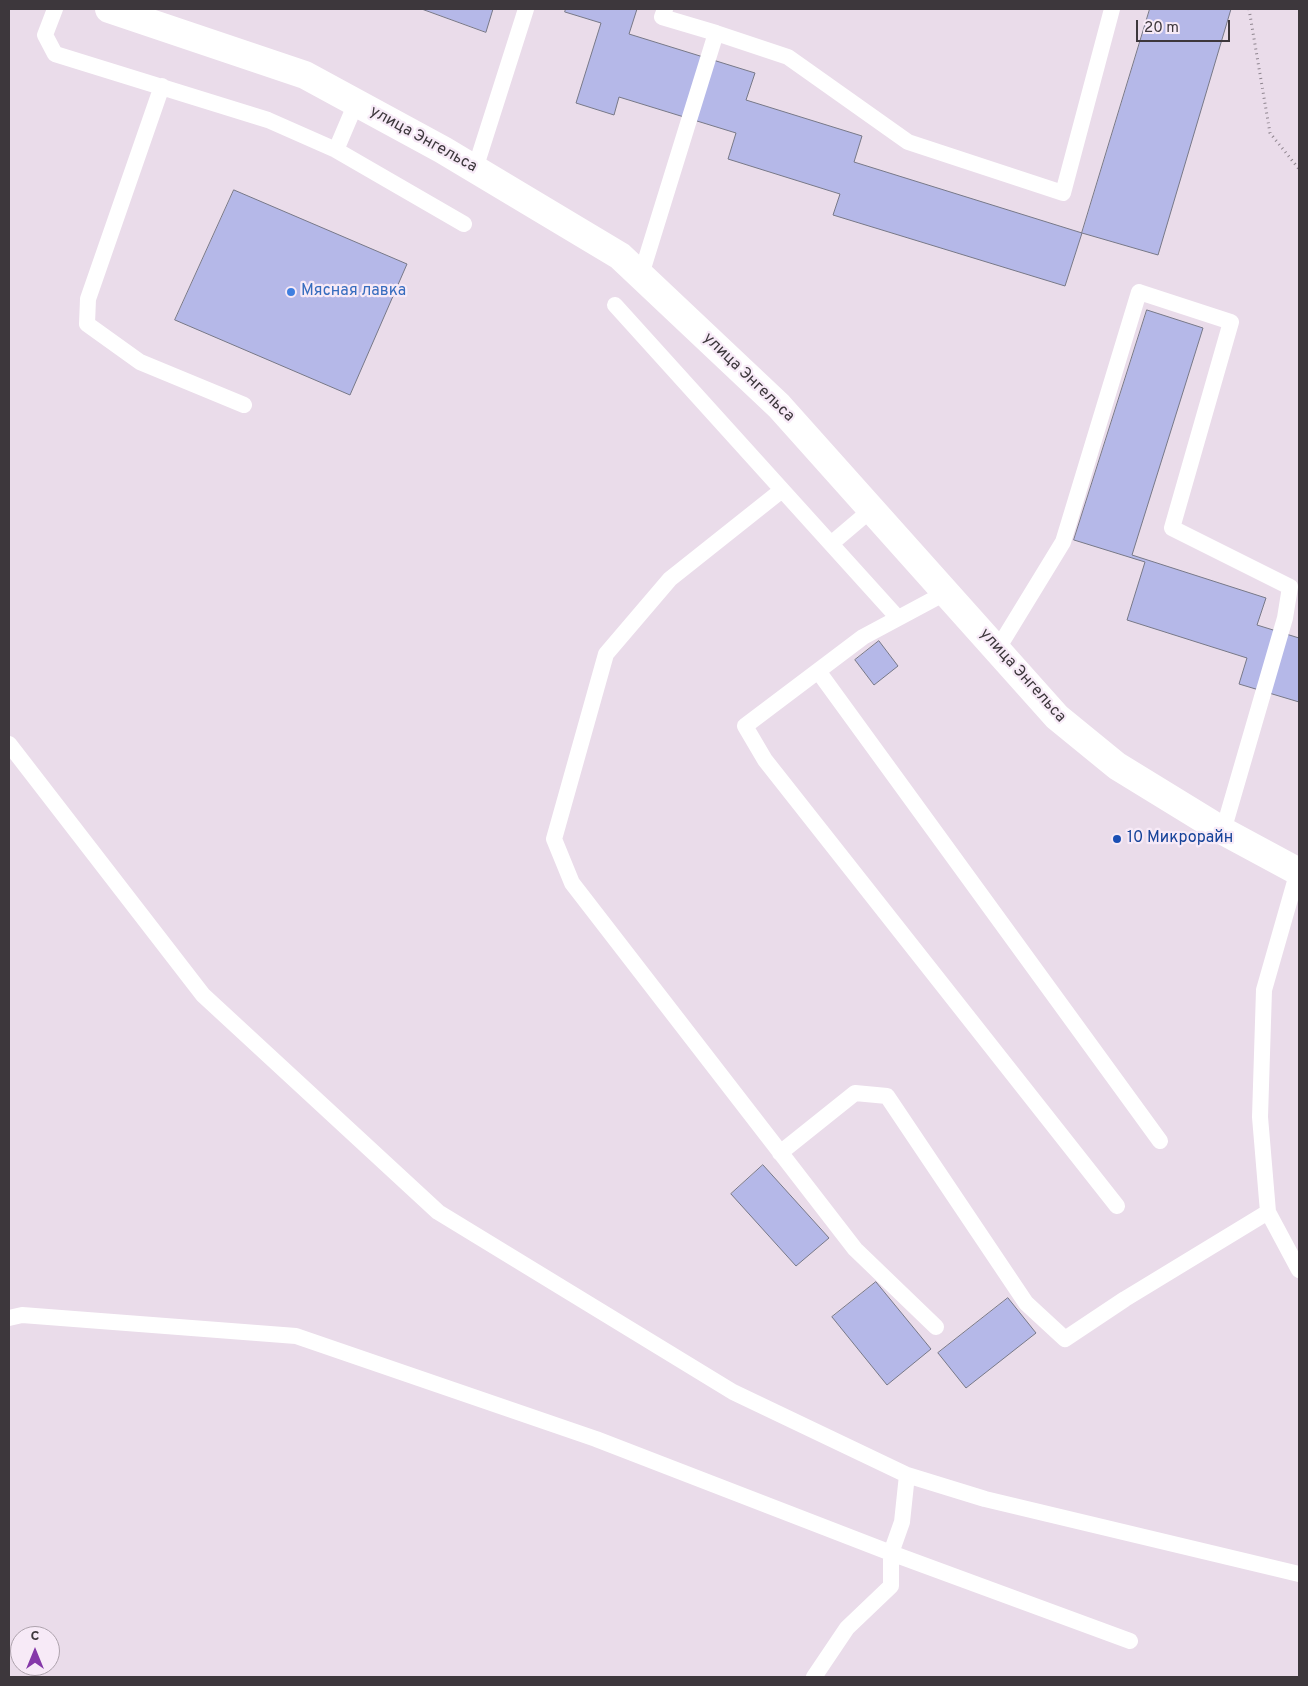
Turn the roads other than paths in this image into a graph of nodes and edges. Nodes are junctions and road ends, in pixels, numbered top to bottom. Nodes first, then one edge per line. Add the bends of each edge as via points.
1 (55, 9) edge
2 (109, 9) edge
3 (526, 9) edge
4 (665, 9) edge
5 (1112, 9) edge
6 (716, 33) junction
7 (162, 86) junction
8 (356, 103) junction
9 (336, 150) junction
10 (474, 169) junction
11 (464, 224) dead end
12 (641, 275) junction
13 (615, 305) dead end
14 (244, 405) dead end
15 (782, 490) junction
16 (872, 509) junction
17 (832, 543) junction
18 (947, 592) junction
19 (898, 618) junction
20 (1292, 621) edge
21 (997, 650) junction
22 (818, 670) junction
23 (9, 744) edge
24 (1223, 830) junction
25 (1299, 872) edge
26 (1160, 1141) dead end
27 (780, 1153) junction
28 (1117, 1206) dead end
29 (1268, 1212) junction
30 (1299, 1270) edge
31 (9, 1318) edge
32 (936, 1327) dead end
33 (907, 1475) junction
34 (892, 1553) junction
35 (1299, 1574) edge
36 (1130, 1641) dead end
37 (814, 1677) edge

1 - 7 lane via 45,35 55,54
2 - 8 main road, улица Энгельса via 305,75
3 - 10 lane
4 - 6 lane via 662,17
5 - 6 lane via 1062,193 908,142 788,57
6 - 12 lane
7 - 9 lane via 268,120
7 - 14 lane via 88,299 87,324 140,362
8 - 9 lane
8 - 10 main road, улица Энгельса
9 - 11 lane
10 - 12 main road, улица Энгельса via 620,256
12 - 16 main road, улица Энгельса via 780,406
13 - 15 lane
15 - 17 lane
15 - 27 lane via 670,579 606,654 554,839 572,883
16 - 17 lane
16 - 18 main road, улица Энгельса
17 - 19 lane
18 - 19 lane
18 - 21 main road, улица Энгельса
19 - 22 lane via 863,637
20 - 21 lane via 1290,587 1172,528 1231,322 1139,292 1063,542
20 - 24 lane
21 - 24 main road, улица Энгельса via 1057,717 1117,766
22 - 26 lane
22 - 28 lane via 744,726 765,760
23 - 33 lane via 203,995 438,1212 734,1392
24 - 25 main road, улица Энгельса
25 - 29 lane via 1264,990 1260,1117
27 - 29 lane via 855,1093 887,1096 1026,1303 1065,1339
27 - 32 lane via 855,1249
29 - 30 lane
31 - 34 lane via 22,1315 296,1336 596,1439
33 - 34 lane via 902,1522
33 - 35 lane via 985,1499
34 - 36 lane
34 - 37 lane via 892,1586 847,1628

